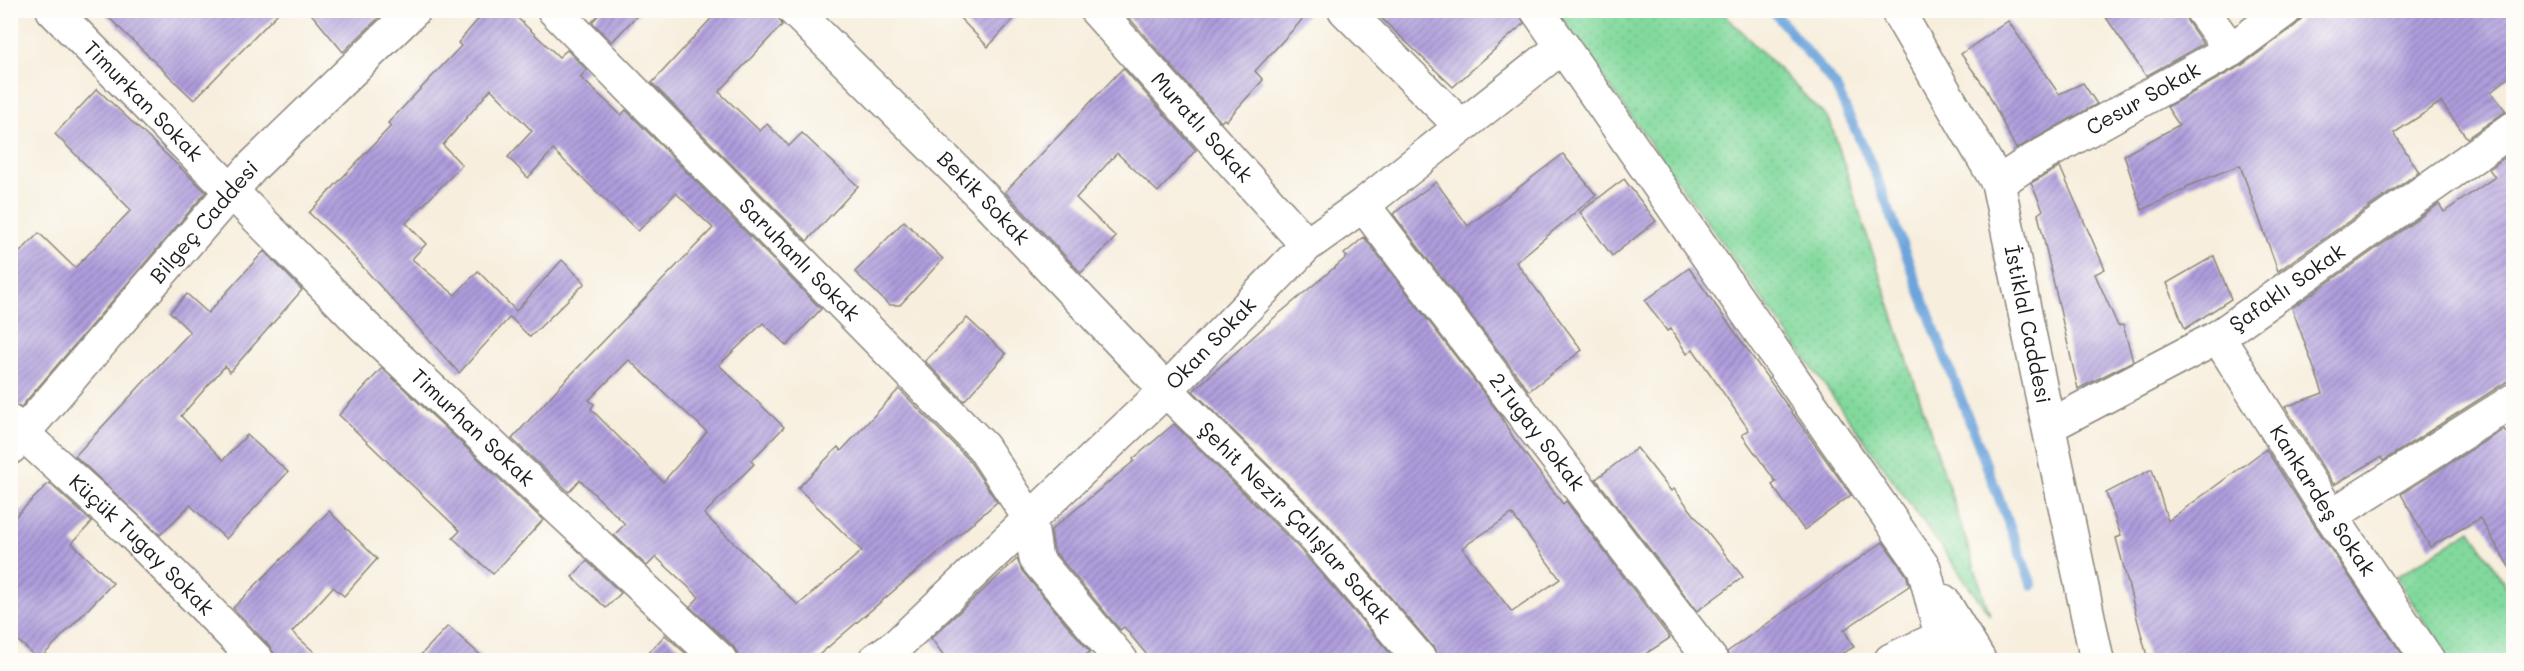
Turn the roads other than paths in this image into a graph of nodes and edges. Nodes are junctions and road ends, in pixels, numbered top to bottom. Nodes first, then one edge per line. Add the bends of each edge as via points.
1 (53, 10) edge
2 (414, 10) edge
3 (554, 10) edge
4 (794, 10) edge
5 (1096, 10) edge
6 (1345, 10) edge
7 (1537, 10) edge
8 (1897, 10) edge
9 (2202, 10) edge
10 (2285, 10) edge
11 (1563, 46) junction
12 (2231, 50) junction
13 (1461, 126) junction
14 (2514, 128) edge
15 (1998, 183) junction
16 (230, 192) junction
17 (1363, 205) junction
18 (1306, 244) junction
19 (2218, 337) junction
20 (1166, 390) junction
21 (2514, 400) edge
22 (2049, 426) junction
23 (15, 434) edge
24 (2331, 516) junction
25 (1030, 519) junction
26 (1924, 568) junction
27 (1944, 649) edge
28 (895, 655) edge
29 (257, 660) edge
30 (720, 660) edge
31 (1121, 660) edge
32 (1420, 660) edge
33 (1711, 660) edge
34 (1891, 660) edge
35 (1979, 660) edge
36 (2097, 660) edge
37 (2428, 660) edge

1 - 16 street, Timurkan Sokak
2 - 16 street, Bilgeç Caddesi
3 - 25 street, Saruhanlı Sokak via 983,447
4 - 20 street, Bekik Sokak via 981,195
5 - 18 street, Muratlı Sokak
6 - 13 street
7 - 11 street
8 - 15 street, İstiklal Caddesi
9 - 12 street
10 - 12 street, Cesur Sokak
11 - 13 street, Okan Sokak
11 - 26 street
12 - 15 street, Cesur Sokak
13 - 17 street, Okan Sokak
14 - 19 street, Şafaklı Sokak
15 - 22 street, İstiklal Caddesi
16 - 23 street, Bilgeç Caddesi
16 - 30 street, Timurhan Sokak via 365,327
17 - 18 street, Okan Sokak
17 - 33 street, 2.Tugay Sokak
18 - 20 street, Okan Sokak
19 - 22 street, Şafaklı Sokak
19 - 24 street, Kankardeş Sokak
20 - 25 street, Okan Sokak
20 - 32 street, Şehit Nezir Çalışlar Sokak via 1312,534
21 - 24 street
22 - 36 street, İstiklal Caddesi
23 - 29 street, Küçük Tugay Sokak via 132,533
24 - 37 street, Kankardeş Sokak
25 - 28 street, Okan Sokak
25 - 31 street via 1036,559
26 - 27 street
26 - 35 street
27 - 34 street

